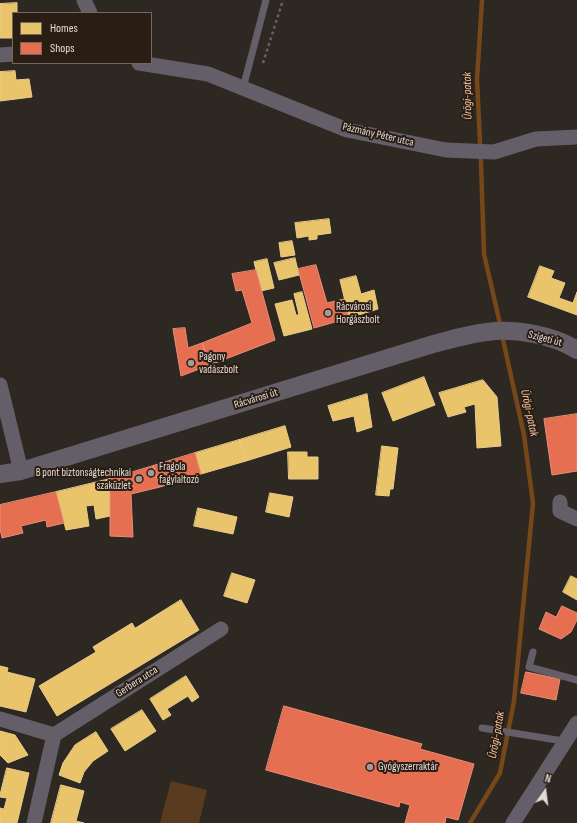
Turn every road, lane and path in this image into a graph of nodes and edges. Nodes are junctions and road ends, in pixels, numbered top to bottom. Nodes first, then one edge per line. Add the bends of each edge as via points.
1 (84, 0) edge
2 (266, 0) edge
3 (283, 0) edge
4 (90, 12) edge
5 (12, 54) edge
6 (0, 55) edge
7 (145, 64) edge
8 (261, 68) dead end
9 (243, 88) junction
10 (577, 137) edge
11 (513, 330) joint
12 (577, 350) edge
13 (0, 385) edge
14 (21, 471) junction
15 (0, 474) edge
16 (560, 502) dead end
17 (577, 519) edge
18 (221, 628) dead end
19 (533, 652) dead end
20 (577, 680) edge
21 (0, 719) edge
22 (577, 723) edge
23 (482, 728) dead end
24 (54, 735) junction
25 (566, 740) junction
26 (34, 823) edge
27 (513, 823) edge

1 - 4 street
2 - 9 lane
3 - 8 path
5 - 6 street
7 - 9 street, Pázmány Péter utca via 208,74
9 - 10 street, Pázmány Péter utca via 347,130 446,150 494,152 536,139
11 - 12 street, Szigeti út via 570,345
11 - 14 street, Rácvárosi út via 487,332 430,345
13 - 14 street
14 - 15 street, Rácvárosi út
16 - 17 street via 560,511
18 - 24 street, Gerbera utca
19 - 20 lane via 529,667
21 - 24 street
22 - 25 street
23 - 25 lane
24 - 26 street
25 - 27 street

